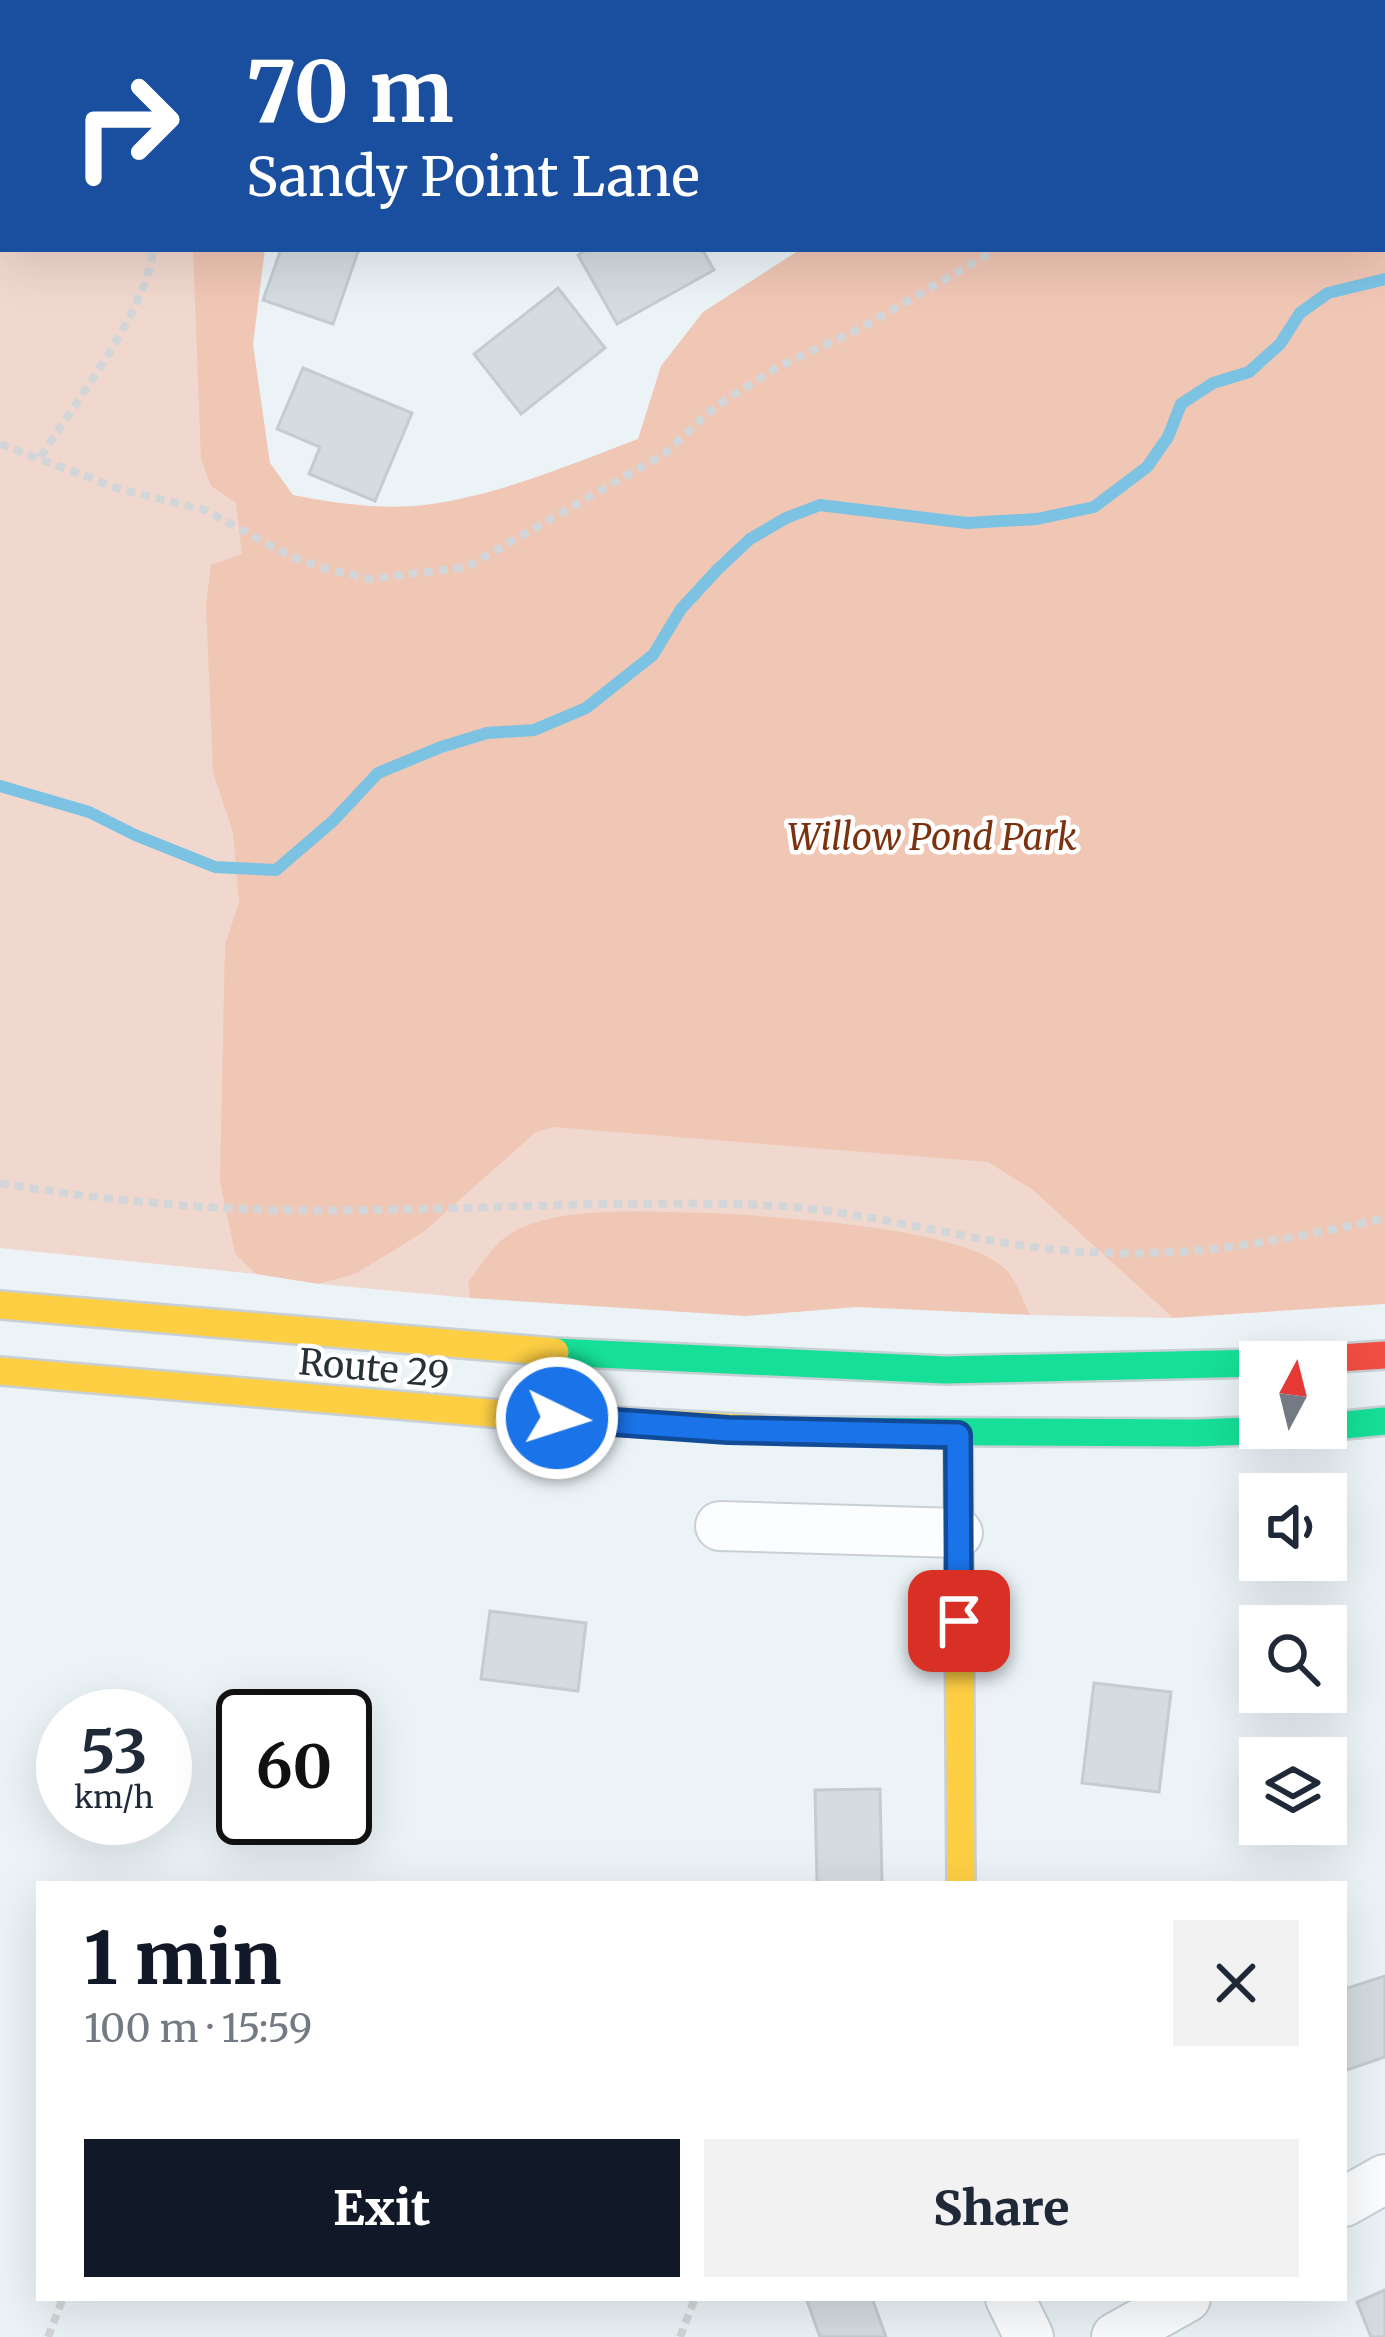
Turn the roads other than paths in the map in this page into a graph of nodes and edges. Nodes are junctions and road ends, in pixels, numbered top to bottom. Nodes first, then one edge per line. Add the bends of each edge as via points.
1 (0, 1305) edge
2 (1385, 1355) edge
3 (1347, 1358) edge
4 (1239, 1364) edge
5 (0, 1371) edge
6 (1385, 1421) edge
7 (1347, 1425) edge
8 (1239, 1430) edge
9 (958, 1435) junction
10 (720, 1526) dead end
11 (958, 1533) junction
12 (961, 1881) edge
13 (1385, 2179) edge
14 (1347, 2200) edge
15 (1011, 2301) edge
16 (1181, 2301) edge
17 (1029, 2337) edge
18 (1116, 2337) edge

1 - 4 main road, Route 29 via 824,1370
2 - 3 main road
5 - 9 main road, Route 29 via 542,1418
6 - 7 main road, Route 29
8 - 9 main road, Route 29
9 - 11 main road
10 - 11 street
11 - 12 main road
13 - 14 street
15 - 17 street
16 - 18 street

